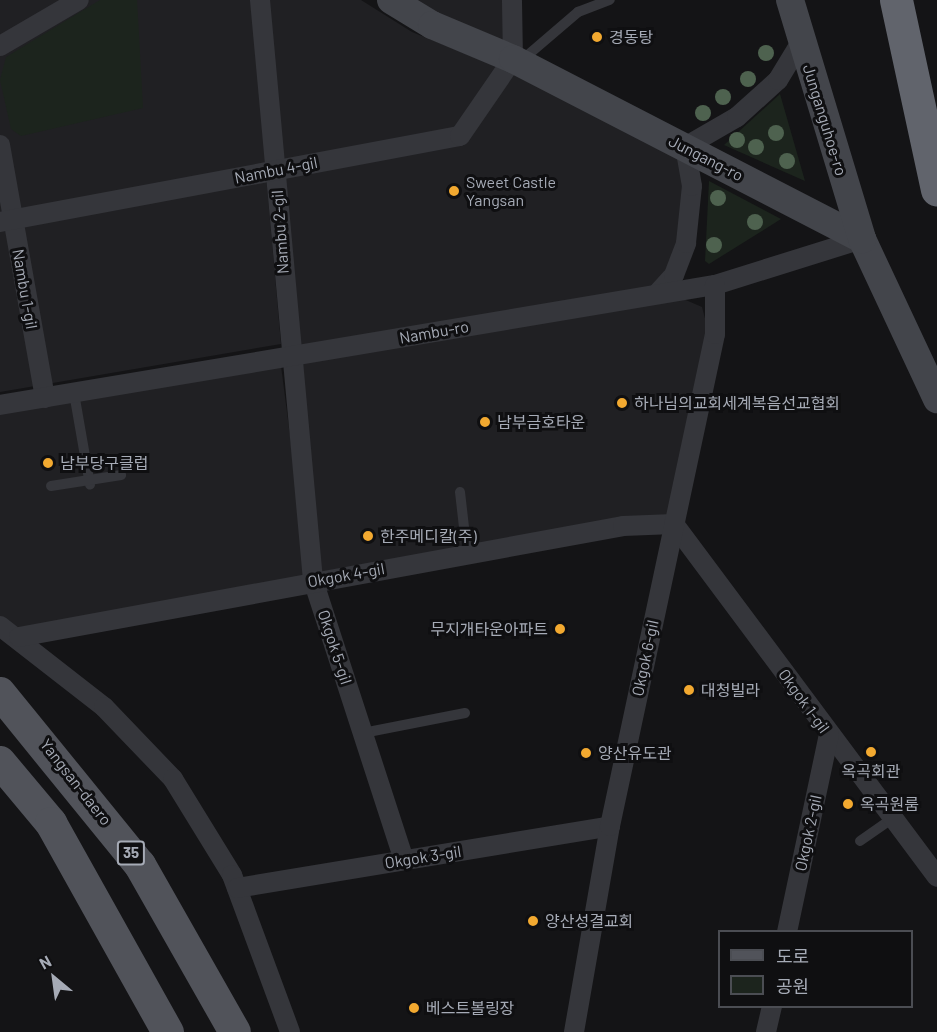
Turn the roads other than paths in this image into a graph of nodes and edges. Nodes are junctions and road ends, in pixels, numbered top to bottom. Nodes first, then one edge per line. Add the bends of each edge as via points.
1 (79, 0) edge
2 (260, 0) edge
3 (391, 0) edge
4 (512, 0) edge
5 (610, 0) edge
6 (790, 0) edge
7 (896, 0) edge
8 (907, 0) edge
9 (801, 42) junction
10 (0, 46) edge
11 (516, 61) junction
12 (937, 83) edge
13 (0, 145) edge
14 (685, 147) junction
15 (275, 171) junction
16 (937, 190) edge
17 (6, 221) edge
18 (862, 239) junction
19 (715, 285) junction
20 (657, 294) junction
21 (289, 356) junction
22 (74, 393) junction
23 (45, 398) junction
24 (937, 399) edge
25 (0, 405) edge
26 (121, 475) dead end
27 (89, 483) junction
28 (51, 486) dead end
29 (460, 492) dead end
30 (674, 524) junction
31 (466, 553) junction
32 (313, 580) junction
33 (0, 626) edge
34 (19, 637) junction
35 (0, 693) edge
36 (465, 713) dead end
37 (363, 733) junction
38 (829, 734) junction
39 (0, 762) edge
40 (893, 818) junction
41 (610, 826) junction
42 (860, 842) dead end
43 (404, 860) junction
44 (935, 868) edge
45 (237, 888) junction
46 (788, 930) edge
47 (214, 991) junction
48 (772, 1008) edge
49 (169, 1028) edge
50 (219, 1032) edge
51 (235, 1032) edge
52 (290, 1032) edge
53 (574, 1032) edge
54 (766, 1032) edge

1 - 10 street
2 - 15 street, Nambu 2-gil
3 - 11 main road, Jungang-ro via 432,25
4 - 11 street
5 - 11 lane via 578,12
6 - 9 main road, Junganguhoe-ro
7 - 16 highway
8 - 12 highway
9 - 14 street via 778,80 746,110
9 - 18 main road, Junganguhoe-ro
11 - 14 main road, Jungang-ro
11 - 15 street, Nambu 4-gil via 460,136
13 - 17 street, Nambu 1-gil
14 - 18 main road, Jungang-ro
14 - 20 street via 692,186 686,243 675,275
15 - 17 street, Nambu 4-gil
15 - 21 street, Nambu 2-gil
17 - 23 street, Nambu 1-gil
18 - 19 street, Nambu-ro
18 - 24 main road
19 - 20 street, Nambu-ro
19 - 30 street, Okgok 6-gil via 715,334
20 - 21 street, Nambu-ro
21 - 22 street, Nambu-ro
21 - 32 street, Okgok 5-gil
22 - 23 street, Nambu-ro
22 - 27 lane
23 - 25 street, Nambu-ro
26 - 27 lane
27 - 28 lane
29 - 31 lane
30 - 31 street, Okgok 4-gil via 623,526
30 - 38 street, Okgok 1-gil
30 - 41 street, Okgok 6-gil
31 - 32 street, Okgok 4-gil
32 - 34 street, Okgok 4-gil
32 - 37 street, Okgok 5-gil
33 - 34 street
34 - 45 street via 104,707 173,778
35 - 47 main road, Yangsan-daero / 35 via 140,865
36 - 37 lane
37 - 43 street, Okgok 5-gil
38 - 40 street, Okgok 1-gil
38 - 46 street, Okgok 2-gil
39 - 49 main road via 51,823
40 - 42 lane
40 - 44 street, Okgok 1-gil
41 - 43 street, Okgok 3-gil
41 - 53 street, Okgok 6-gil
43 - 45 street, Okgok 3-gil
45 - 52 street
47 - 50 main road
47 - 51 main road, Yangsan-daero / 35
48 - 54 street

